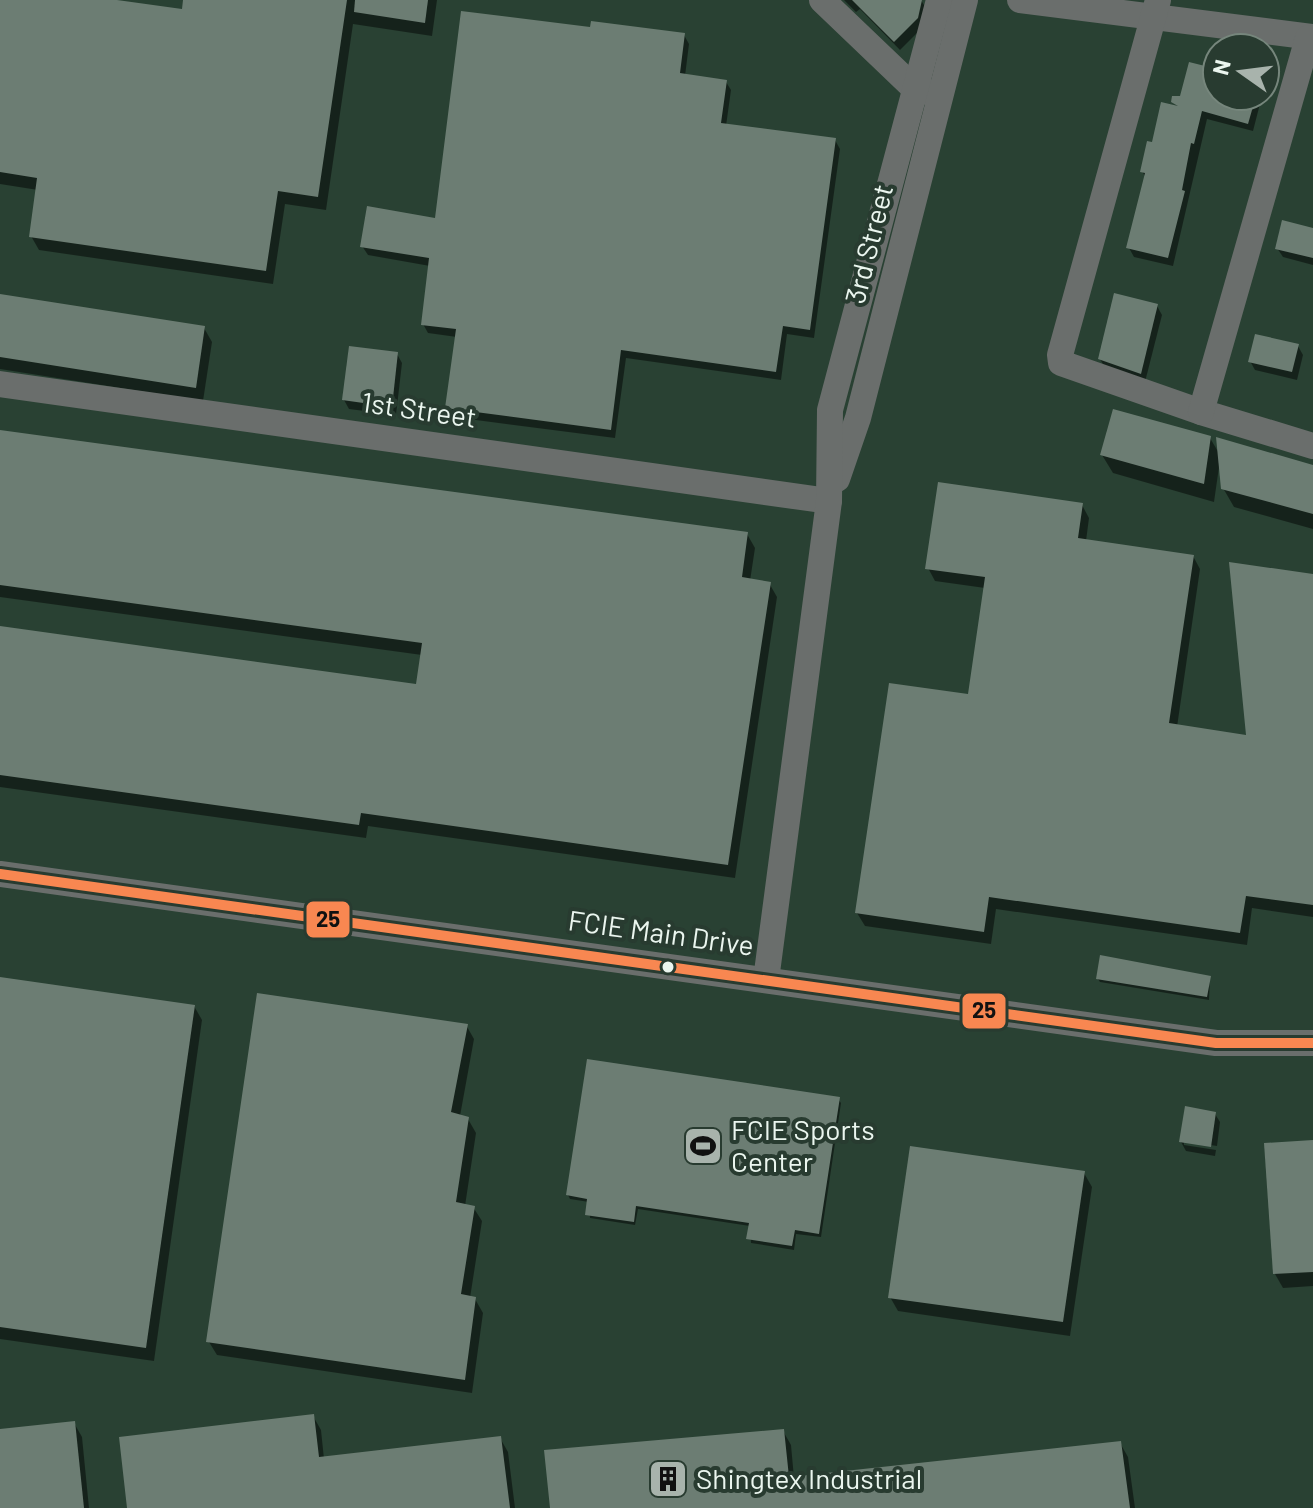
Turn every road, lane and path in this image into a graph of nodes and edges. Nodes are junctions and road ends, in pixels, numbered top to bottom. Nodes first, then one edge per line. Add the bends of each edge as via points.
1 (822, 0) edge
2 (939, 0) edge
3 (965, 0) edge
4 (1020, 0) edge
5 (1156, 9) edge
6 (1311, 37) edge
7 (927, 92) junction
8 (0, 384) edge
9 (1201, 412) junction
10 (1313, 446) edge
11 (829, 501) junction
12 (0, 874) edge
13 (766, 980) junction
14 (1313, 1043) edge

1 - 7 street
2 - 7 street, 3rd Street
3 - 7 street, 3rd Street
4 - 5 street
5 - 6 street
5 - 9 street via 1060,355 1066,367
6 - 9 street
7 - 11 street, 3rd Street via 858,418
8 - 11 street, 1st Street
9 - 10 street
11 - 13 street, 3rd Street
12 - 13 street, FCIE Main Drive
13 - 14 street, FCIE Main Drive via 1216,1043

